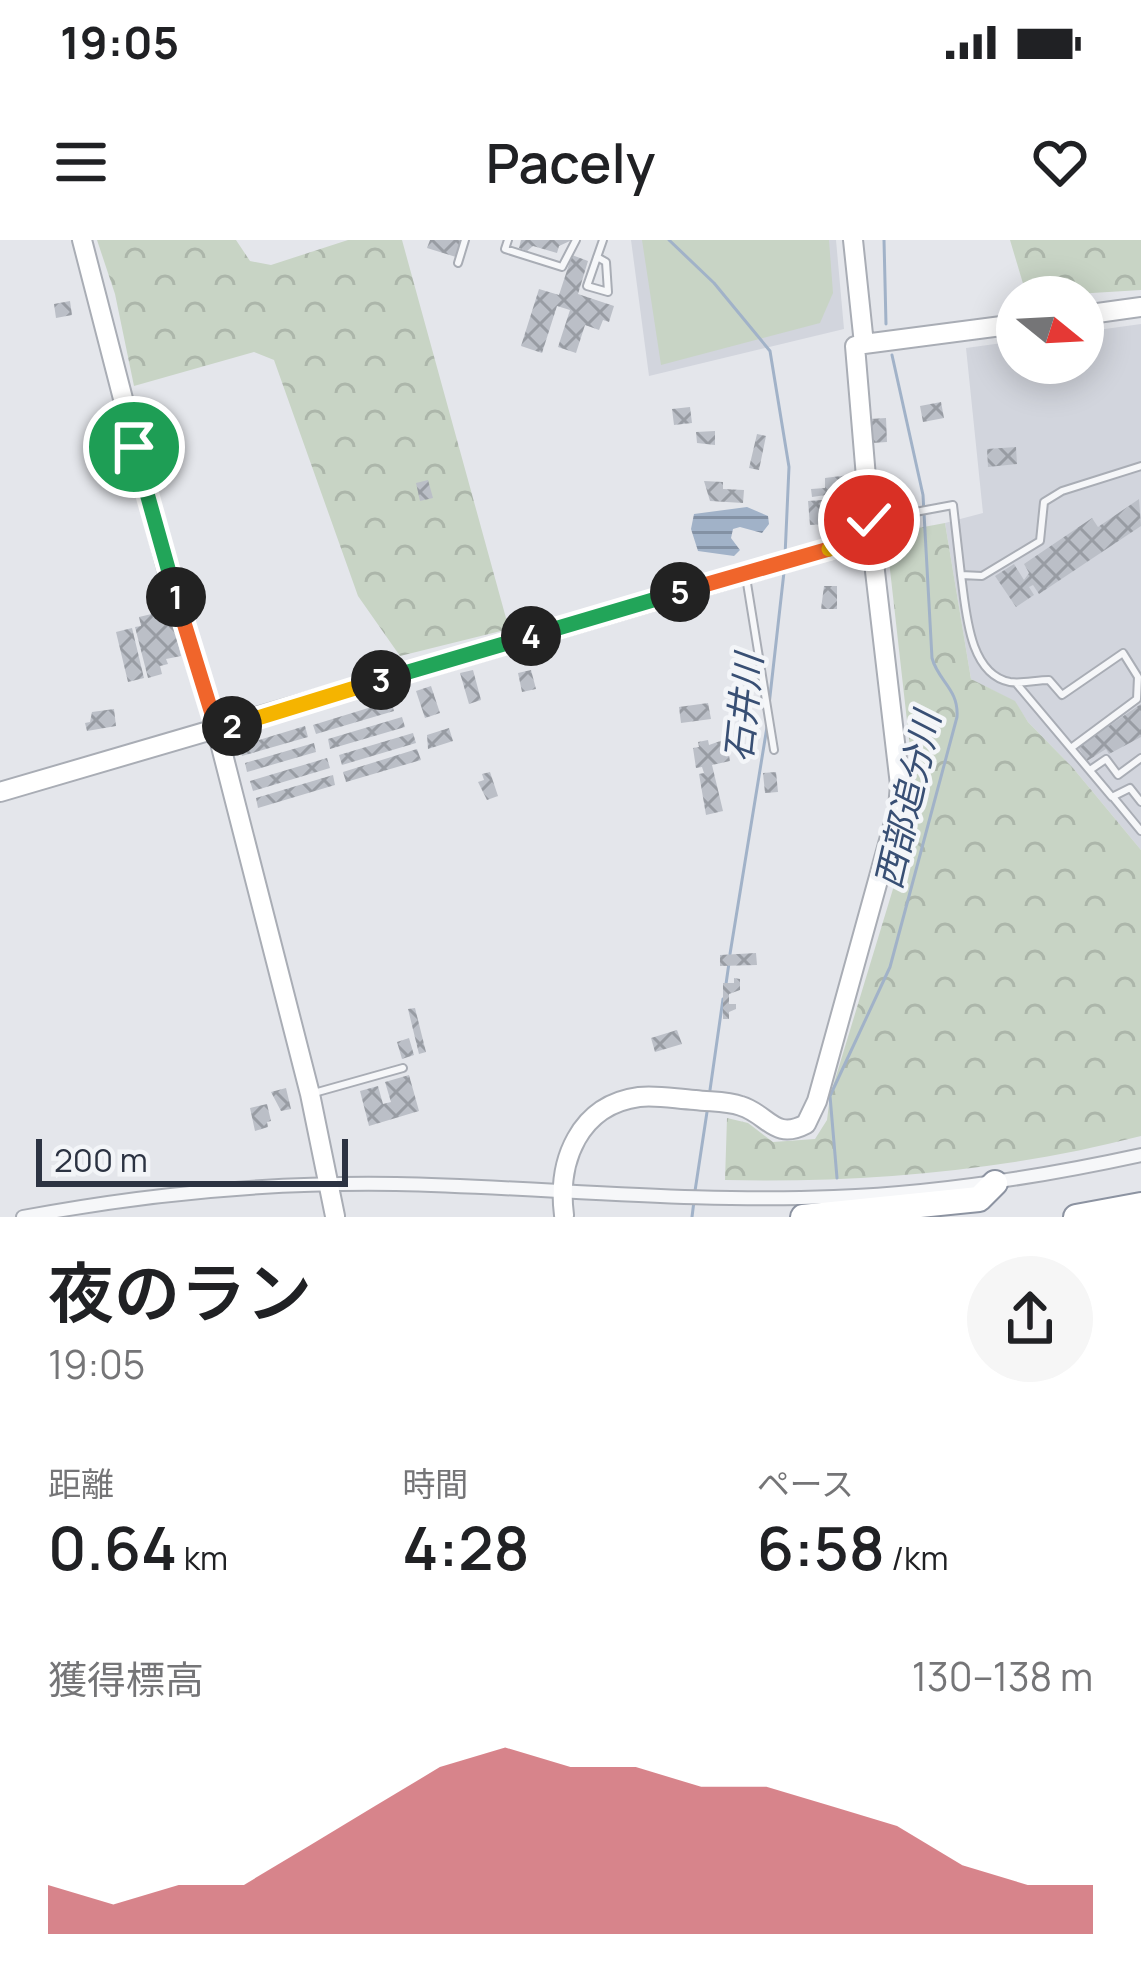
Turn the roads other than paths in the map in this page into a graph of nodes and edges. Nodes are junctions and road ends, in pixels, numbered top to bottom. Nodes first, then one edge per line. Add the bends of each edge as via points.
1 (82, 240) edge
2 (465, 240) edge
3 (508, 240) edge
4 (576, 240) edge
5 (603, 240) edge
6 (853, 240) edge
7 (597, 257) junction
8 (458, 263) dead end
9 (1141, 307) edge
10 (1104, 312) edge
11 (996, 327) edge
12 (864, 344) junction
13 (1141, 466) edge
14 (870, 529) junction
15 (745, 573) junction
16 (961, 575) junction
17 (1016, 683) junction
18 (217, 730) junction
19 (1071, 748) junction
20 (774, 749) dead end
21 (1141, 758) edge
22 (1090, 770) junction
23 (1141, 780) edge
24 (1130, 788) junction
25 (0, 792) edge
26 (1112, 797) junction
27 (1141, 802) edge
28 (1141, 831) edge
29 (403, 1068) dead end
30 (310, 1094) junction
31 (1141, 1155) edge
32 (995, 1183) junction
33 (326, 1184) junction
34 (561, 1191) junction
35 (1141, 1205) edge
36 (565, 1215) edge
37 (335, 1216) edge
38 (23, 1217) edge
39 (803, 1217) edge
40 (1076, 1217) edge

1 - 18 street
2 - 8 lane
3 - 4 lane via 505,249 562,267
5 - 7 lane
6 - 12 street
7 - 7 lane via 606,262 608,292 587,286
9 - 10 street
11 - 12 street
12 - 14 street via 855,346
13 - 16 lane via 1062,491 1044,502 1040,541 982,576
14 - 15 street
14 - 16 lane via 953,505
14 - 34 street via 900,785 813,1114 781,1130 744,1106 623,1100 579,1132
15 - 18 street
15 - 20 lane
16 - 17 lane via 978,652 988,670
17 - 19 lane
17 - 19 lane via 1048,680 1062,695 1123,653 1138,677 1137,700
18 - 25 street
18 - 30 street
19 - 22 lane
21 - 22 lane via 1118,775 1106,759
22 - 26 lane
23 - 24 lane
24 - 26 lane
24 - 27 lane
26 - 28 lane
29 - 30 lane
30 - 33 street
31 - 32 street
32 - 34 street via 835,1197
32 - 39 highway via 979,1199
33 - 34 street
33 - 37 street
33 - 38 street
34 - 36 street
35 - 40 highway

